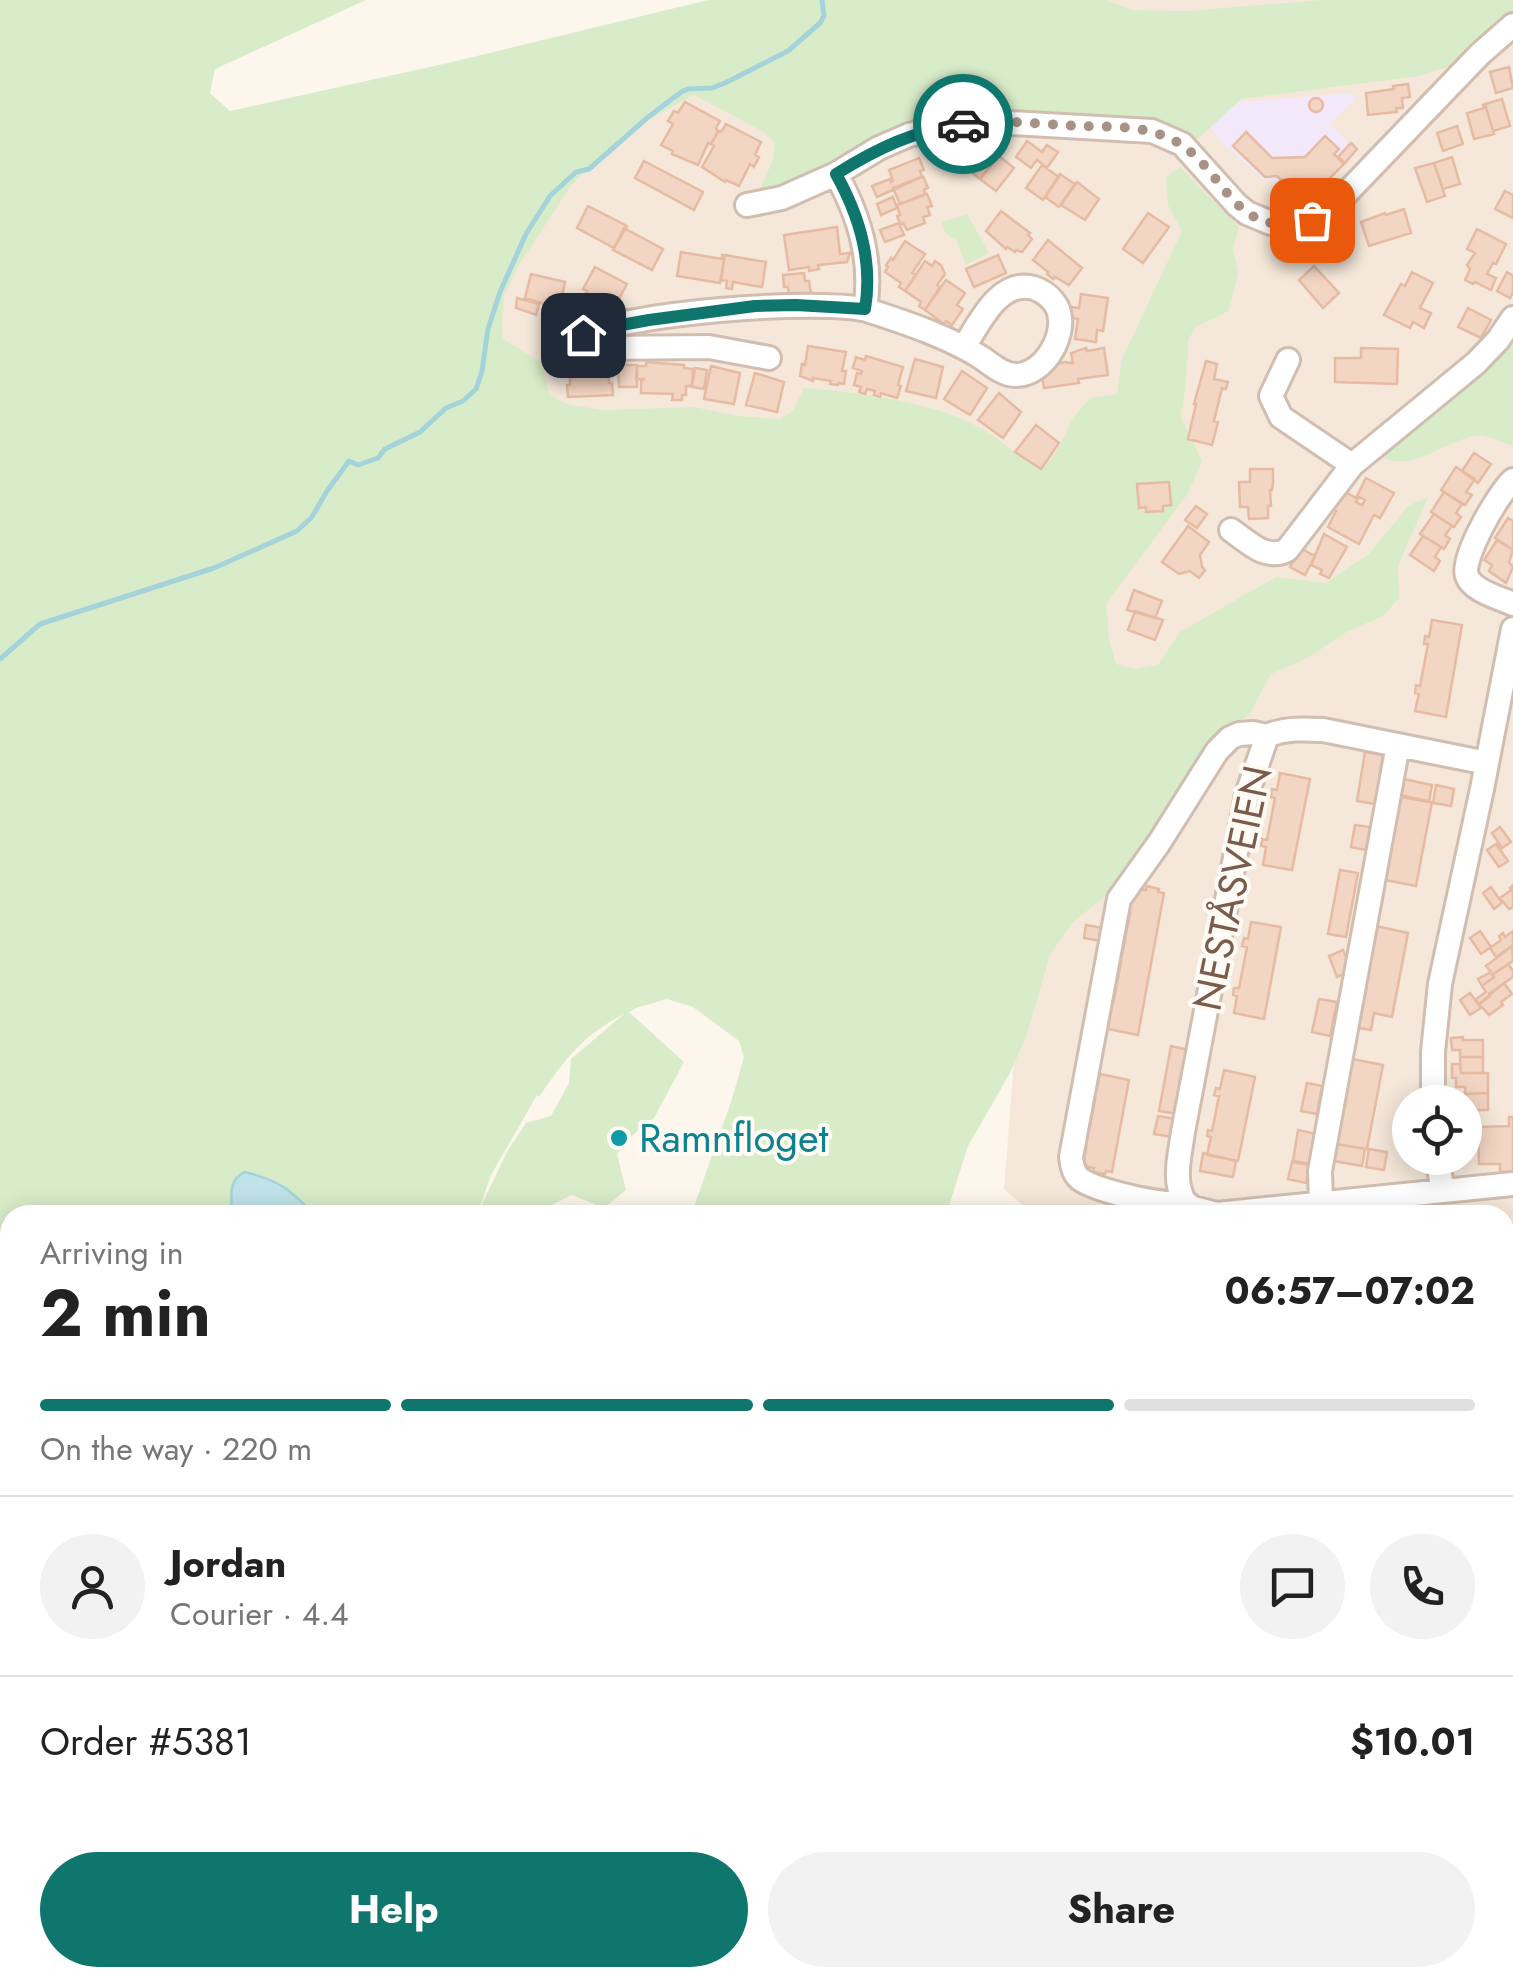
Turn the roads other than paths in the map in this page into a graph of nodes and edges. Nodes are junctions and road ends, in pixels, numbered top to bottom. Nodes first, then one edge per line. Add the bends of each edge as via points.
1 (1513, 25) edge
2 (836, 174) junction
3 (747, 205) dead end
4 (865, 309) junction
5 (1513, 318) edge
6 (964, 347) dead end
7 (768, 358) dead end
8 (1288, 360) dead end
9 (1352, 465) junction
10 (1513, 480) edge
11 (1231, 530) dead end
12 (1513, 604) edge
13 (1513, 629) edge
14 (1267, 736) junction
15 (1398, 745) junction
16 (1487, 763) junction
17 (1433, 1085) edge
18 (1440, 1175) edge
19 (1513, 1184) edge
20 (1443, 1191) junction
21 (1185, 1202) junction
22 (1190, 1205) edge
23 (1320, 1205) joint

1 - 2 street via 1336,204 1299,224 1247,213 1182,144 1131,128 992,122 941,127 879,148
2 - 3 street
2 - 4 street via 862,237
4 - 6 street
4 - 7 street via 755,306 594,330 578,339 602,348 710,348
5 - 9 street via 1476,364
8 - 9 street via 1272,396 1280,416
9 - 11 street via 1288,550 1270,554
10 - 12 street via 1497,498 1465,572 1476,587
13 - 16 street
14 - 15 street, NESTÅSVEIEN via 1310,729
14 - 21 street, NESTÅSVEIEN via 1247,794 1183,1132 1178,1186
14 - 21 street via 1239,734 1217,751 1119,898 1071,1157 1082,1180 1159,1203
15 - 16 street, NESTÅSVEIEN
15 - 23 street via 1320,1171
16 - 17 street via 1440,984
18 - 20 street
19 - 20 street
20 - 23 street
21 - 22 street

